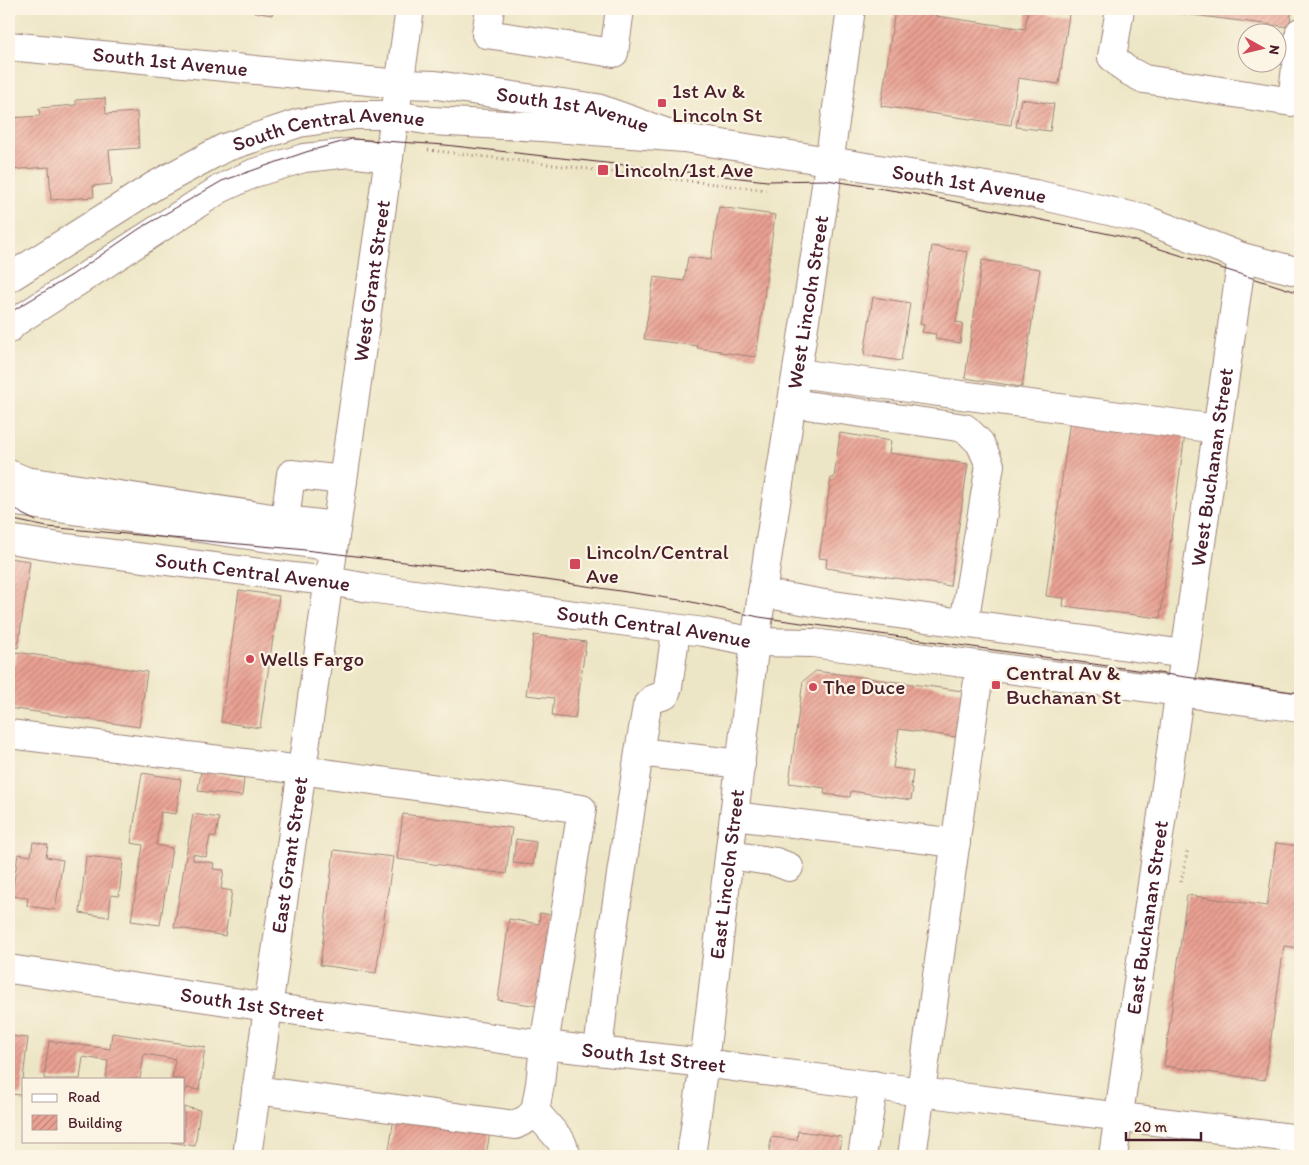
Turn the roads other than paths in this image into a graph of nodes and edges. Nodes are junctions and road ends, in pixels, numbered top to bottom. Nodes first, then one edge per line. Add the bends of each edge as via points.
1 (410, 9) edge
2 (490, 9) edge
3 (620, 9) edge
4 (851, 9) edge
5 (1120, 9) edge
6 (1300, 32) edge
7 (9, 46) edge
8 (400, 84) junction
9 (395, 115) junction
10 (684, 138) junction
11 (389, 158) junction
12 (830, 162) junction
13 (1242, 257) junction
14 (1300, 272) edge
15 (9, 278) edge
16 (9, 329) edge
17 (797, 373) junction
18 (792, 403) junction
19 (1217, 429) junction
20 (9, 474) edge
21 (343, 480) junction
22 (9, 501) edge
23 (285, 520) junction
24 (9, 539) edge
25 (334, 542) junction
26 (329, 581) junction
27 (762, 593) junction
28 (964, 623) junction
29 (756, 642) junction
30 (674, 645) dead end
31 (980, 666) junction
32 (1182, 675) junction
33 (1300, 708) edge
34 (9, 734) edge
35 (639, 752) junction
36 (741, 764) junction
37 (301, 770) junction
38 (734, 816) junction
39 (956, 842) junction
40 (730, 855) junction
41 (789, 867) dead end
42 (9, 969) edge
43 (268, 1007) junction
44 (544, 1045) junction
45 (598, 1051) junction
46 (704, 1063) junction
47 (874, 1085) junction
48 (256, 1090) junction
49 (921, 1092) junction
50 (534, 1110) junction
51 (1119, 1117) junction
52 (1300, 1139) edge
53 (247, 1156) edge
54 (567, 1156) edge
55 (691, 1156) edge
56 (862, 1156) edge
57 (912, 1156) edge
58 (1114, 1156) edge

1 - 8 main road, West Grant Street
2 - 3 main road via 486,34 614,52
4 - 12 main road, West Lincoln Street
5 - 6 main road via 1112,57 1125,69 1144,79 1292,102
7 - 8 main road, South 1st Avenue
8 - 9 main road, West Grant Street
8 - 10 main road, South 1st Avenue via 436,85 597,108
9 - 10 main road, South Central Avenue
9 - 11 main road, West Grant Street
9 - 15 main road, South Central Avenue via 356,115 299,123 224,148 154,186
10 - 12 main road, South 1st Avenue
11 - 16 main road via 350,152 304,158 254,173 214,193
11 - 21 main road, West Grant Street
12 - 13 main road, South 1st Avenue via 1035,194 1144,219
12 - 17 main road, West Lincoln Street
13 - 14 main road, South 1st Avenue
13 - 19 main road, West Buchanan Street
17 - 18 main road, West Lincoln Street
17 - 19 main road
18 - 27 main road, West Lincoln Street
18 - 28 main road via 965,428 980,443 990,465
19 - 32 main road, West Buchanan Street
20 - 23 main road via 26,481
21 - 23 main road via 292,474
21 - 25 main road, West Grant Street
22 - 25 main road
23 - 25 main road
24 - 26 main road, South Central Avenue
25 - 26 main road, East Grant Street
26 - 29 main road, South Central Avenue via 704,632
26 - 37 main road, East Grant Street
27 - 28 main road
27 - 29 main road, East Lincoln Street
28 - 32 main road
29 - 31 main road, South Central Avenue via 813,643
29 - 36 main road, East Lincoln Street
30 - 35 main road via 665,695 653,699 646,706
31 - 32 main road, South Central Avenue
31 - 39 main road
32 - 33 main road, South Central Avenue
32 - 51 main road, East Buchanan Street
34 - 37 main road
35 - 36 main road
35 - 45 main road
36 - 38 main road, East Lincoln Street
37 - 43 main road, East Grant Street
37 - 44 main road via 582,809
38 - 39 main road
38 - 40 main road, East Lincoln Street
39 - 49 main road via 941,891 923,1016
40 - 41 main road
40 - 46 main road, East Lincoln Street
42 - 43 main road, South 1st Street
43 - 44 main road, South 1st Street
43 - 48 main road, East Grant Street
44 - 45 main road, South 1st Street
44 - 50 main road
45 - 46 main road, South 1st Street
46 - 47 main road, South 1st Street
46 - 55 main road, East Lincoln Street
47 - 49 main road, South 1st Street
47 - 56 main road
48 - 50 main road via 515,1125 527,1119
48 - 53 main road, East Grant Street
49 - 51 main road, South 1st Street
49 - 57 main road
50 - 54 main road via 561,1141
51 - 52 main road, South 1st Street
51 - 58 main road, East Buchanan Street

